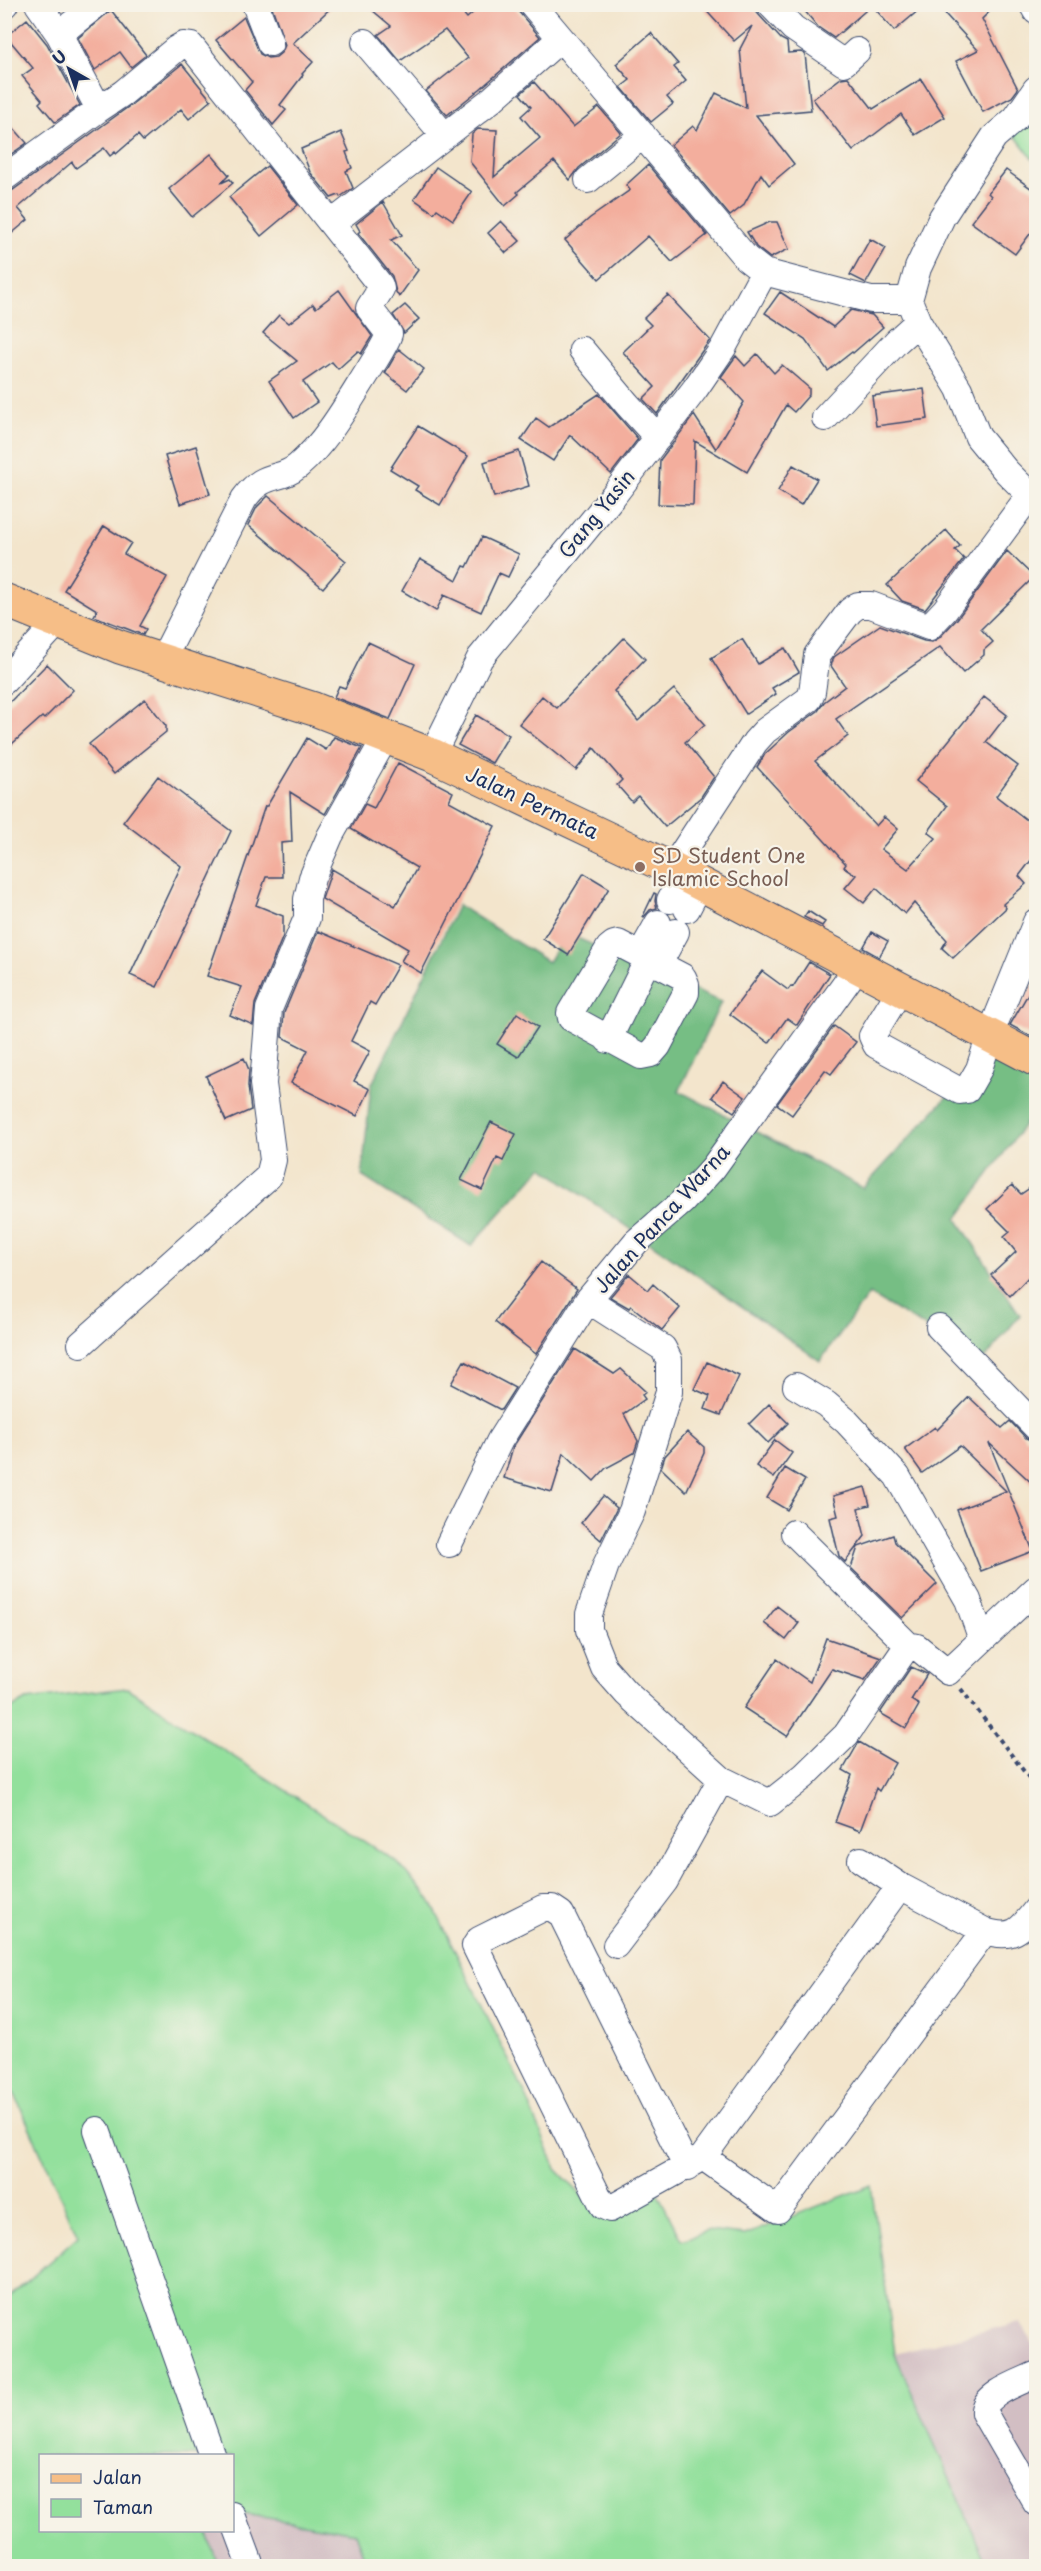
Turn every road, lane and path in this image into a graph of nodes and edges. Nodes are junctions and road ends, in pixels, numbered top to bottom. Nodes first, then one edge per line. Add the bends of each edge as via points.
1 (38, 4) edge
2 (97, 4) edge
3 (255, 4) edge
4 (770, 4) edge
5 (1032, 4) edge
6 (543, 8) edge
7 (1036, 11) edge
8 (59, 34) junction
9 (560, 39) junction
10 (365, 42) dead end
11 (270, 43) dead end
12 (857, 51) dead end
13 (1036, 89) edge
14 (99, 109) junction
15 (444, 135) junction
16 (643, 135) junction
17 (4, 178) edge
18 (588, 180) dead end
19 (332, 223) junction
20 (764, 272) junction
21 (914, 311) junction
22 (582, 350) dead end
23 (825, 418) dead end
24 (658, 438) junction
25 (1033, 499) edge
26 (4, 600) edge
27 (57, 623) junction
28 (162, 661) junction
29 (4, 681) edge
30 (385, 738) junction
31 (432, 755) junction
32 (682, 887) junction
33 (1036, 922) edge
34 (667, 928) dead end
35 (649, 960) junction
36 (857, 968) junction
37 (900, 990) junction
38 (990, 1035) junction
39 (608, 1040) junction
40 (1036, 1060) edge
41 (588, 1300) junction
42 (939, 1327) dead end
43 (81, 1344) dead end
44 (796, 1386) dead end
45 (1036, 1427) edge
46 (794, 1533) dead end
47 (449, 1544) dead end
48 (1036, 1589) edge
49 (982, 1640) junction
50 (908, 1645) junction
51 (948, 1672) junction
52 (721, 1779) junction
53 (1036, 1787) edge
54 (861, 1860) dead end
55 (900, 1886) junction
56 (1036, 1910) edge
57 (985, 1931) junction
58 (616, 1945) dead end
59 (97, 2130) dead end
60 (695, 2162) junction
61 (1035, 2375) dead end
62 (211, 2454) edge
63 (1036, 2503) edge
64 (234, 2520) edge
65 (251, 2566) edge

1 - 8 street
2 - 8 street
3 - 11 street
4 - 12 street via 793,28 844,63
5 - 7 street
6 - 9 street
8 - 14 street
9 - 15 street via 490,101
9 - 16 street
10 - 15 street
13 - 21 street via 1016,118 994,137 942,217 918,268
14 - 17 street
14 - 19 street via 183,45 191,46
15 - 19 street
16 - 18 street
16 - 20 street via 746,258
19 - 28 street via 380,285 369,308 389,336 327,434 296,468 262,480 244,499
20 - 21 street
20 - 24 street, Gang Yasin via 723,348
21 - 23 street via 897,340
21 - 25 street via 959,389 978,437
22 - 24 street
24 - 31 street, Gang Yasin via 486,649
25 - 32 street via 929,627 871,605 858,605 850,611 817,655 809,699 755,742
26 - 27 main road, Jalan Permata
27 - 28 main road, Jalan Permata
27 - 29 street
28 - 30 main road, Jalan Permata via 314,709
30 - 31 main road, Jalan Permata
30 - 43 street via 330,836 312,878 307,918 269,1009 263,1084 273,1160 269,1176
31 - 32 main road, Jalan Permata
32 - 36 main road, Jalan Permata
33 - 38 street
34 - 35 street
35 - 39 street
35 - 39 street via 614,944 570,1013 573,1020
35 - 39 street via 683,977 686,993 651,1054 641,1056
36 - 37 main road, Jalan Permata
36 - 41 street, Jalan Panca Warna via 713,1168 682,1202 636,1242
37 - 38 main road, Jalan Permata
37 - 38 street via 872,1040 960,1091 967,1090 979,1069
38 - 40 main road, Jalan Permata
41 - 47 street, Jalan Panca Warna via 500,1440
41 - 52 street via 663,1348 669,1359 669,1392 632,1511 606,1565 589,1614 589,1630 604,1668 626,1693
42 - 45 street
44 - 49 street via 846,1421 897,1476 968,1600
46 - 50 street
48 - 49 street
49 - 51 street
50 - 51 street via 917,1647
50 - 52 street via 846,1735 789,1790 770,1803
51 - 53 path
52 - 58 street via 665,1881
54 - 55 street
55 - 57 street
55 - 60 street
56 - 57 street via 1025,1924 1007,1936
57 - 60 street via 780,2209
59 - 62 street
60 - 60 street via 610,2208 603,2206 475,1946 479,1940 543,1908 561,1914
61 - 63 street via 990,2398 984,2413
64 - 65 street

